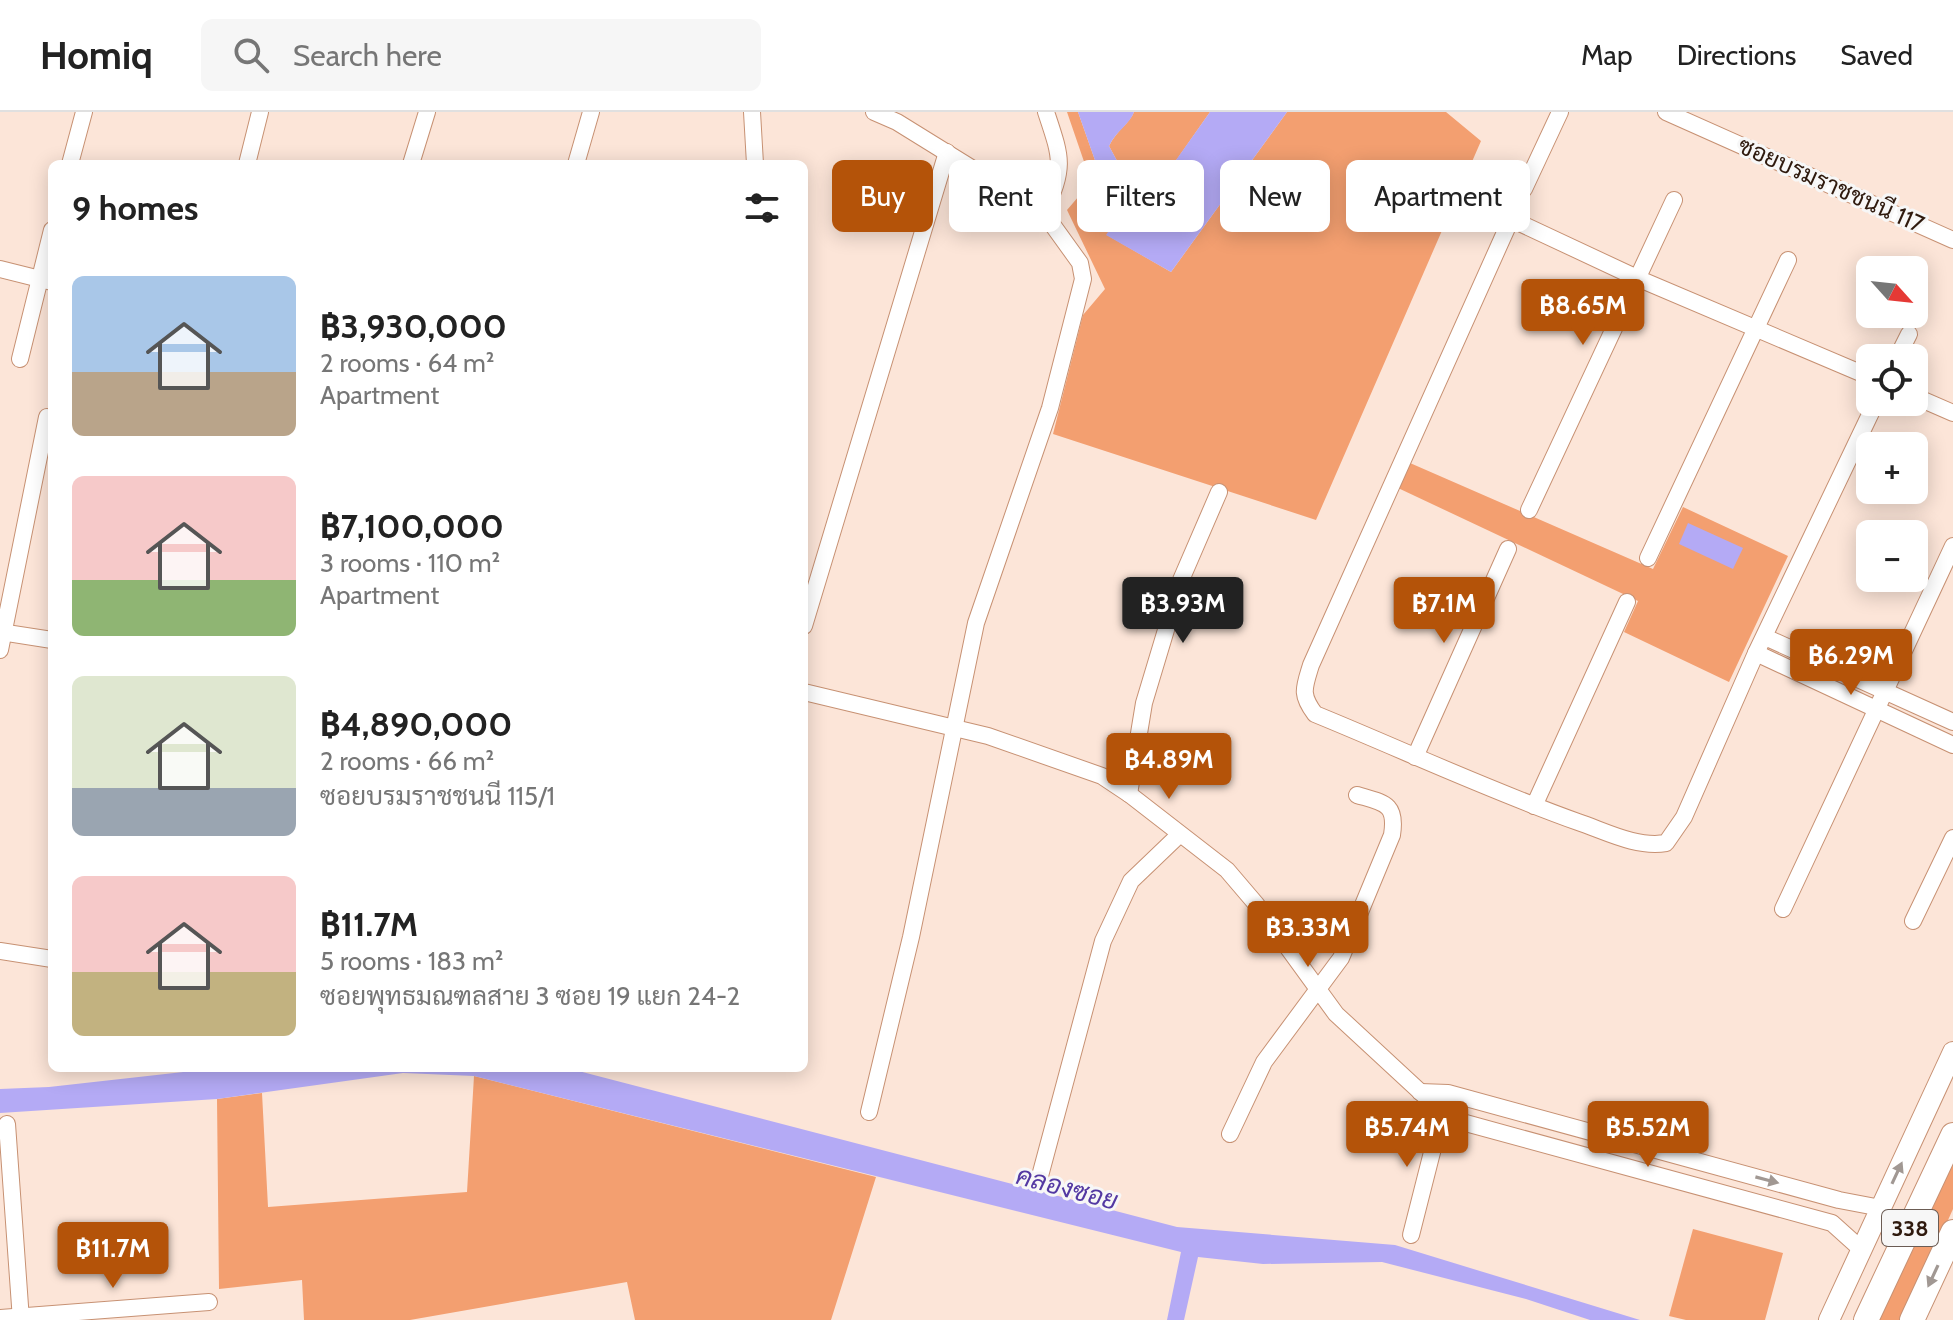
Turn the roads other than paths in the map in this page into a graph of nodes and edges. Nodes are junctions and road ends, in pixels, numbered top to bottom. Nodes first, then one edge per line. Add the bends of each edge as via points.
1 (84, 112) edge
2 (260, 112) edge
3 (427, 112) edge
4 (591, 112) edge
5 (752, 112) edge
6 (874, 112) edge
7 (1046, 112) edge
8 (1560, 112) edge
9 (1666, 112) edge
10 (947, 152) junction
11 (71, 160) edge
12 (248, 160) edge
13 (412, 160) edge
14 (577, 160) edge
15 (755, 160) edge
16 (960, 160) edge
17 (1060, 160) edge
18 (1530, 176) edge
19 (1674, 200) dead end
20 (1058, 232) edge
21 (1953, 240) edge
22 (48, 259) edge
23 (1788, 260) dead end
24 (0, 269) edge
25 (1637, 278) junction
26 (45, 281) edge
27 (1754, 329) junction
28 (1909, 334) dead end
29 (1904, 344) edge
30 (20, 359) dead end
31 (1856, 371) edge
32 (1928, 402) edge
33 (1953, 413) edge
34 (1869, 416) edge
35 (47, 417) dead end
36 (1219, 492) dead end
37 (1529, 510) dead end
38 (1953, 546) edge
39 (1508, 549) dead end
40 (1648, 558) dead end
41 (1627, 602) dead end
42 (808, 613) edge
43 (2, 632) edge
44 (1765, 637) junction
45 (48, 639) edge
46 (0, 650) edge
47 (1756, 653) junction
48 (1886, 691) junction
49 (808, 693) edge
50 (1878, 710) junction
51 (1953, 722) edge
52 (955, 728) junction
53 (1953, 745) edge
54 (1415, 757) junction
55 (1129, 794) junction
56 (1357, 795) dead end
57 (1534, 806) junction
58 (1179, 835) junction
59 (1953, 838) edge
60 (1783, 909) dead end
61 (1913, 921) dead end
62 (0, 951) edge
63 (48, 958) edge
64 (1317, 990) junction
65 (1953, 1052) edge
66 (1420, 1092) junction
67 (1448, 1093) junction
68 (869, 1112) dead end
69 (1442, 1112) junction
70 (1545, 1120) junction
71 (7, 1124) dead end
72 (1230, 1134) dead end
73 (1953, 1135) edge
74 (1539, 1142) junction
75 (1667, 1153) junction
76 (1661, 1175) junction
77 (1040, 1176) dead end
78 (1839, 1200) junction
79 (1881, 1208) junction
80 (1832, 1223) junction
81 (1953, 1232) edge
82 (1411, 1235) dead end
83 (1862, 1250) junction
84 (209, 1302) dead end
85 (0, 1318) edge
86 (21, 1318) edge
87 (1829, 1320) edge
88 (1866, 1320) edge
89 (1912, 1320) edge

1 - 11 street
2 - 12 street
3 - 13 street
4 - 14 street
5 - 15 street
6 - 10 street
7 - 17 street
8 - 18 street
9 - 21 street, ซอยบรมราชชนนี 117
10 - 16 street
10 - 42 street
19 - 25 street
20 - 52 street via 1080,263 1083,279 1050,408 976,623
22 - 26 street
23 - 27 street
24 - 26 street
25 - 27 street
25 - 37 street
25 - 54 street via 1511,219 1304,688 1305,701 1315,714
26 - 30 street
27 - 31 street
27 - 40 street
28 - 29 street
32 - 33 street
34 - 44 street
35 - 43 street
36 - 55 street via 1181,580 1149,687
38 - 48 street
39 - 54 street
41 - 57 street
43 - 45 street
43 - 46 street
44 - 47 street
44 - 48 street
47 - 50 street
47 - 57 street via 1684,817 1666,843 1651,846
48 - 50 street
48 - 51 street
49 - 52 street
50 - 53 street
50 - 60 street
52 - 55 street via 1102,776
52 - 68 street
54 - 57 street
55 - 58 street
56 - 64 street via 1392,809 1392,835 1341,958
58 - 64 street via 1227,870
58 - 77 street via 1131,881 1103,941
59 - 61 street
62 - 63 street
64 - 66 street
64 - 72 street via 1264,1062
79 -> 65 main road, 338
66 - 67 street
66 - 69 street
67 - 69 street
67 - 70 street
69 - 74 street
69 - 82 street
70 - 74 street
70 - 75 street
71 - 86 street
73 - 88 highway, 338
74 - 76 street
75 - 76 street
75 -> 78 street
76 - 80 street
78 - 79 street
78 - 80 street
79 - 83 main road, 338
80 - 83 street
81 -> 89 highway, 338
83 - 87 main road, 338
84 - 86 street
85 - 86 street

